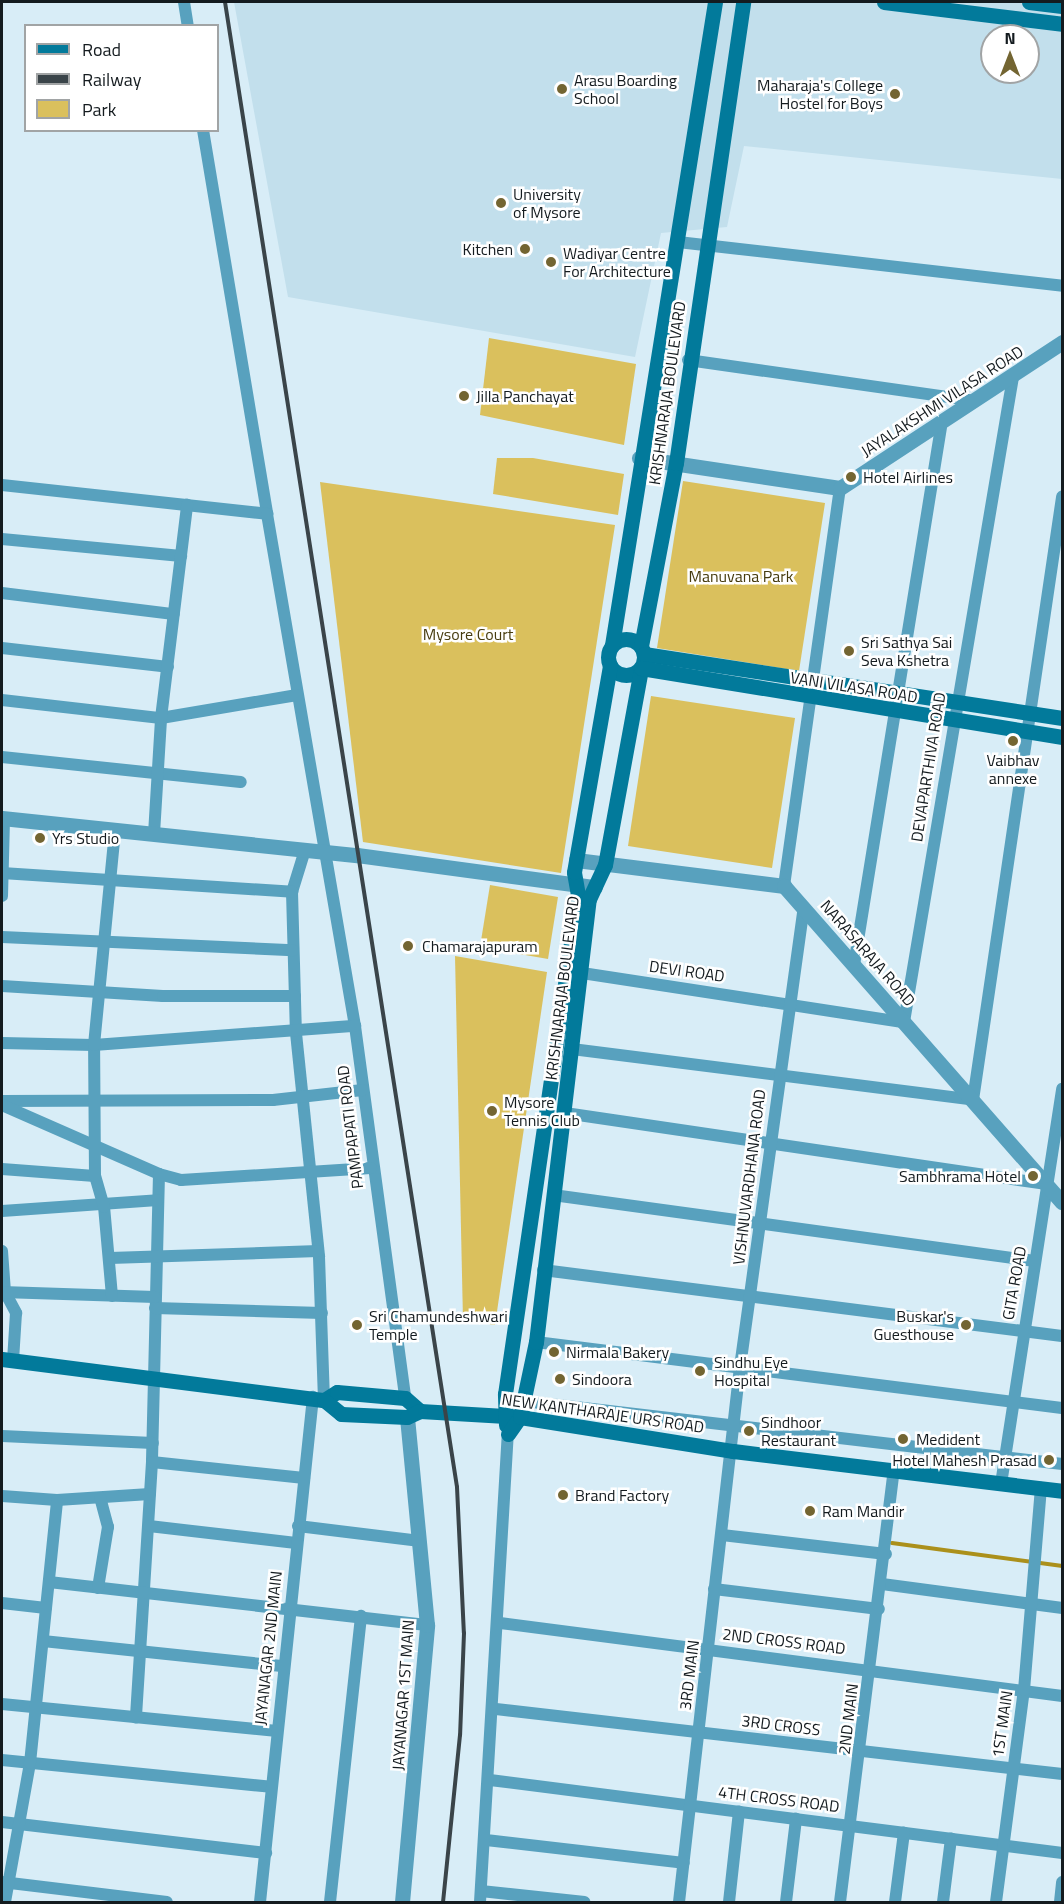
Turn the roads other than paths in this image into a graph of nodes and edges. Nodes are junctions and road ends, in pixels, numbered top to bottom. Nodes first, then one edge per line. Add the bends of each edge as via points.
1 (184, 2) edge
2 (715, 2) edge
3 (743, 2) edge
4 (884, 2) edge
5 (1029, 2) edge
6 (1062, 6) edge
7 (188, 24) edge
8 (1062, 24) edge
9 (203, 132) edge
10 (678, 242) junction
11 (707, 244) junction
12 (1062, 286) edge
13 (1062, 342) edge
14 (688, 360) junction
15 (1013, 377) junction
16 (977, 402) junction
17 (942, 427) junction
18 (639, 458) junction
19 (676, 463) junction
20 (2, 485) edge
21 (840, 488) junction
22 (1062, 497) edge
23 (187, 505) junction
24 (267, 514) junction
25 (2, 539) edge
26 (181, 556) junction
27 (2, 593) edge
28 (174, 615) junction
29 (612, 645) junction
30 (2, 648) edge
31 (642, 656) junction
32 (610, 665) junction
33 (168, 667) junction
34 (814, 681) junction
35 (297, 695) junction
36 (899, 695) junction
37 (2, 700) edge
38 (811, 700) junction
39 (955, 702) junction
40 (897, 711) junction
41 (1031, 714) junction
42 (161, 718) junction
43 (1062, 718) edge
44 (951, 720) junction
45 (1030, 732) junction
46 (1062, 737) edge
47 (2, 757) edge
48 (158, 773) junction
49 (241, 782) dead end
50 (3, 819) edge
51 (115, 830) junction
52 (154, 834) junction
53 (305, 849) junction
54 (327, 852) junction
55 (576, 860) junction
56 (606, 864) junction
57 (2, 874) edge
58 (110, 880) junction
59 (576, 885) junction
60 (784, 886) junction
61 (595, 887) junction
62 (292, 892) junction
63 (2, 896) edge
64 (804, 908) junction
65 (2, 937) edge
66 (105, 941) junction
67 (293, 950) junction
68 (854, 965) junction
69 (582, 973) junction
70 (2, 986) edge
71 (100, 993) junction
72 (295, 996) junction
73 (789, 1001) junction
74 (904, 1022) junction
75 (355, 1026) junction
76 (296, 1033) junction
77 (2, 1043) edge
78 (94, 1045) junction
79 (572, 1049) junction
80 (778, 1077) junction
81 (1062, 1089) edge
82 (362, 1090) junction
83 (300, 1097) junction
84 (973, 1100) junction
85 (97, 1102) junction
86 (2, 1103) edge
87 (565, 1113) junction
88 (771, 1141) junction
89 (97, 1151) junction
90 (371, 1168) junction
91 (2, 1169) edge
92 (309, 1171) junction
93 (159, 1174) junction
94 (95, 1176) junction
95 (1047, 1184) junction
96 (554, 1195) junction
97 (158, 1200) junction
98 (1062, 1202) edge
99 (104, 1207) junction
100 (2, 1211) edge
101 (759, 1226) junction
102 (2, 1251) edge
103 (318, 1251) junction
104 (110, 1258) junction
105 (160, 1260) junction
106 (1034, 1260) junction
107 (543, 1270) junction
108 (3, 1292) edge
109 (112, 1296) junction
110 (750, 1297) junction
111 (155, 1302) junction
112 (322, 1313) junction
113 (1022, 1331) junction
114 (1062, 1336) edge
115 (536, 1342) junction
116 (7, 1360) edge
117 (740, 1367) junction
118 (154, 1378) junction
119 (405, 1398) junction
120 (319, 1399) junction
121 (1011, 1401) junction
122 (1062, 1408) edge
123 (522, 1409) junction
124 (414, 1414) junction
125 (504, 1416) junction
126 (735, 1428) junction
127 (508, 1434) junction
128 (2, 1436) edge
129 (153, 1443) junction
130 (733, 1451) junction
131 (1004, 1457) junction
132 (152, 1462) junction
133 (1062, 1464) edge
134 (894, 1468) junction
135 (304, 1478) junction
136 (1000, 1484) junction
137 (1041, 1488) junction
138 (1062, 1491) edge
139 (150, 1494) junction
140 (2, 1496) edge
141 (100, 1497) junction
142 (57, 1500) junction
143 (149, 1526) junction
144 (298, 1526) junction
145 (722, 1535) junction
146 (420, 1541) junction
147 (296, 1543) junction
148 (886, 1554) junction
149 (49, 1582) junction
150 (882, 1584) junction
151 (98, 1588) junction
152 (714, 1589) junction
153 (144, 1592) junction
154 (2, 1603) edge
155 (1030, 1606) junction
156 (46, 1608) junction
157 (288, 1608) junction
158 (1062, 1608) edge
159 (879, 1610) junction
160 (361, 1616) junction
161 (500, 1623) junction
162 (427, 1625) junction
163 (43, 1641) junction
164 (710, 1648) junction
165 (141, 1651) junction
166 (282, 1666) junction
167 (871, 1669) junction
168 (1024, 1690) junction
169 (1062, 1696) edge
170 (2, 1704) edge
171 (36, 1707) junction
172 (496, 1709) junction
173 (135, 1717) junction
174 (275, 1731) junction
175 (699, 1732) junction
176 (860, 1751) junction
177 (2, 1760) edge
178 (30, 1763) junction
179 (1012, 1768) junction
180 (1062, 1774) edge
181 (490, 1780) junction
182 (271, 1787) junction
183 (691, 1805) junction
184 (739, 1812) junction
185 (796, 1819) junction
186 (2, 1822) edge
187 (20, 1824) junction
188 (850, 1824) junction
189 (904, 1833) junction
190 (951, 1839) junction
191 (486, 1840) junction
192 (1004, 1845) junction
193 (266, 1853) junction
194 (1062, 1853) edge
195 (684, 1863) junction
196 (5, 1882) edge
197 (1062, 1882) edge
198 (481, 1897) edge
199 (5, 1902) edge
200 (167, 1902) edge
201 (260, 1902) edge
202 (330, 1902) edge
203 (402, 1902) edge
204 (584, 1902) edge
205 (679, 1902) edge
206 (729, 1902) edge
207 (786, 1902) edge
208 (840, 1902) edge
209 (895, 1902) edge
210 (943, 1902) edge
211 (996, 1902) edge
212 (1060, 1902) edge

1 - 7 street
2 - 10 main road, KRISHNARAJA BOULEVARD
3 - 11 main road, KRISHNARAJA BOULEVARD
4 - 8 main road
5 - 6 main road
9 - 24 street, PAMPAPATI ROAD
10 - 11 street
10 - 18 main road, KRISHNARAJA BOULEVARD
11 - 12 street
11 - 14 main road, KRISHNARAJA BOULEVARD
13 - 15 street, JAYALAKSHMI VILASA ROAD
14 - 16 street
14 - 19 main road, KRISHNARAJA BOULEVARD
15 - 16 street, JAYALAKSHMI VILASA ROAD
15 - 39 street, DEVAPARTHIVA ROAD
16 - 17 street, JAYALAKSHMI VILASA ROAD
17 - 21 street, JAYALAKSHMI VILASA ROAD
17 - 36 street
18 - 19 street
18 - 29 main road, KRISHNARAJA BOULEVARD
19 - 21 street
19 - 31 main road, KRISHNARAJA BOULEVARD
20 - 23 street
21 - 34 street
22 - 41 street
23 - 24 street
23 - 26 street
24 - 35 street, PAMPAPATI ROAD
25 - 26 street
26 - 28 street
27 - 28 street
28 - 33 street
29 - 31 main road via 628,639
29 - 32 main road, KRISHNARAJA BOULEVARD
30 - 33 street
31 - 32 main road via 624,675
31 - 34 main road, VANI VILASA ROAD
31 - 38 main road, VANI VILASA ROAD
31 - 56 main road, KRISHNARAJA BOULEVARD
32 - 55 main road, KRISHNARAJA BOULEVARD
33 - 42 street
34 - 36 main road, VANI VILASA ROAD
34 - 38 street
35 - 42 street
35 - 54 street, PAMPAPATI ROAD
36 - 39 main road, VANI VILASA ROAD
36 - 40 street
37 - 42 street
38 - 40 main road, VANI VILASA ROAD
38 - 60 street
39 - 41 main road, VANI VILASA ROAD
39 - 44 street, DEVAPARTHIVA ROAD
40 - 44 main road, VANI VILASA ROAD
40 - 68 street
41 - 43 main road, VANI VILASA ROAD
41 - 45 street
42 - 48 street
44 - 45 main road, VANI VILASA ROAD
44 - 74 street, DEVAPARTHIVA ROAD
45 - 46 main road, VANI VILASA ROAD
45 - 84 street
47 - 48 street
48 - 49 street
48 - 52 street
50 - 51 street
50 - 57 street
51 - 52 street
51 - 58 street
52 - 53 street
53 - 54 street
53 - 62 street, JAYANAGAR 2ND MAIN
54 - 59 street
54 - 75 street, PAMPAPATI ROAD
55 - 56 street
55 - 59 main road, KRISHNARAJA BOULEVARD
56 - 60 street
56 - 61 main road, KRISHNARAJA BOULEVARD
57 - 58 street
57 - 63 street
58 - 62 street
58 - 66 street
59 - 61 street
59 - 125 main road, KRISHNARAJA BOULEVARD
60 - 64 street, NARASARAJA ROAD
61 - 69 main road, KRISHNARAJA BOULEVARD
62 - 67 street, JAYANAGAR 2ND MAIN
64 - 68 street, NARASARAJA ROAD
64 - 73 street, VISHNUVARDHANA ROAD
65 - 66 street
66 - 67 street
66 - 71 street
67 - 72 street, JAYANAGAR 2ND MAIN
68 - 74 street, NARASARAJA ROAD
69 - 73 street, DEVI ROAD
69 - 79 main road, KRISHNARAJA BOULEVARD
70 - 71 street
71 - 72 street
71 - 78 street
72 - 76 street, JAYANAGAR 2ND MAIN
73 - 74 street, DEVI ROAD
73 - 80 street, VISHNUVARDHANA ROAD
74 - 84 street, NARASARAJA ROAD
75 - 76 street
75 - 82 street, PAMPAPATI ROAD
76 - 78 street
76 - 83 street, JAYANAGAR 2ND MAIN
77 - 78 street
78 - 85 street
79 - 80 street
79 - 87 main road, KRISHNARAJA BOULEVARD
80 - 84 street
80 - 88 street, VISHNUVARDHANA ROAD
81 - 95 street, GITA ROAD
82 - 83 street
82 - 90 street, PAMPAPATI ROAD
83 - 85 street
83 - 92 street, JAYANAGAR 2ND MAIN
84 - 95 street, NARASARAJA ROAD
85 - 86 street
85 - 89 street
86 - 89 street
87 - 88 street
87 - 96 main road, KRISHNARAJA BOULEVARD
88 - 95 street
88 - 101 street, VISHNUVARDHANA ROAD
89 - 93 street
89 - 94 street
90 - 92 street
90 - 119 street, PAMPAPATI ROAD
91 - 94 street
92 - 93 street via 181,1180
92 - 103 street, JAYANAGAR 2ND MAIN
93 - 97 street
94 - 99 street
95 - 98 street, NARASARAJA ROAD
95 - 106 street, GITA ROAD
96 - 101 street
96 - 107 main road, KRISHNARAJA BOULEVARD
97 - 99 street
97 - 105 street
99 - 100 street
99 - 104 street
101 - 106 street
101 - 110 street, VISHNUVARDHANA ROAD
102 - 108 street
103 - 105 street
103 - 112 street, JAYANAGAR 2ND MAIN
104 - 105 street
104 - 109 street
105 - 111 street via 155,1267
106 - 113 street, GITA ROAD
107 - 110 street
107 - 115 main road, KRISHNARAJA BOULEVARD
108 - 109 street
108 - 116 street via 16,1313
109 - 111 street
110 - 113 street
110 - 117 street, VISHNUVARDHANA ROAD
111 - 112 street
111 - 118 street
112 - 120 street, JAYANAGAR 2ND MAIN
113 - 114 street
113 - 121 street, GITA ROAD
115 - 117 street
115 - 123 main road, KRISHNARAJA BOULEVARD
116 - 118 main road
117 - 121 street
117 - 126 street, VISHNUVARDHANA ROAD
118 - 120 main road
118 - 129 street
119 - 120 main road via 337,1392
119 - 124 main road
120 - 124 main road, NEW KANTHARAJE URS ROAD via 341,1414
120 - 135 street, JAYANAGAR 2ND MAIN
121 - 122 street
121 - 131 street, GITA ROAD
123 - 125 main road, NEW KANTHARAJE URS ROAD
123 - 126 street
123 - 127 main road, KRISHNARAJA BOULEVARD
123 - 130 main road, NEW KANTHARAJE URS ROAD
124 - 125 main road, NEW KANTHARAJE URS ROAD
124 - 146 street, JAYANAGAR 1ST MAIN
125 - 127 main road, KRISHNARAJA BOULEVARD
126 - 130 street, VISHNUVARDHANA ROAD
126 - 131 street
127 - 161 street
128 - 129 street
129 - 132 street
130 - 134 main road, NEW KANTHARAJE URS ROAD
130 - 145 street, 3RD MAIN
131 - 133 street
131 - 136 street, GITA ROAD
132 - 135 street
132 - 139 street
134 - 136 main road, NEW KANTHARAJE URS ROAD
134 - 148 street, 2ND MAIN
135 - 144 street, JAYANAGAR 2ND MAIN
136 - 137 main road, NEW KANTHARAJE URS ROAD
137 - 138 main road, NEW KANTHARAJE URS ROAD
137 - 155 street, 1ST MAIN
139 - 141 street
139 - 143 street
140 - 142 street
141 - 142 street
141 - 151 street via 108,1527
142 - 149 street
143 - 147 street
143 - 153 street
144 - 146 street
144 - 147 street, JAYANAGAR 2ND MAIN
145 - 148 street
145 - 152 street, 3RD MAIN
146 - 162 street, JAYANAGAR 1ST MAIN
147 - 157 street, JAYANAGAR 2ND MAIN
148 - 150 street, 2ND MAIN
149 - 151 street
149 - 156 street
150 - 155 street
150 - 159 street, 2ND MAIN
151 - 153 street
152 - 159 street
152 - 164 street, 3RD MAIN
153 - 157 street
153 - 165 street
154 - 156 street
155 - 158 street
155 - 168 street, 1ST MAIN
156 - 163 street
157 - 160 street
157 - 166 street, JAYANAGAR 2ND MAIN
159 - 167 street, 2ND MAIN
160 - 162 street
160 - 202 street
161 - 164 street, 2ND CROSS ROAD
161 - 172 street
162 - 203 street, JAYANAGAR 1ST MAIN
163 - 165 street
163 - 171 street
164 - 167 street, 2ND CROSS ROAD
164 - 175 street, 3RD MAIN
165 - 166 street
165 - 173 street
166 - 174 street, JAYANAGAR 2ND MAIN
167 - 168 street, 2ND CROSS ROAD
167 - 176 street, 2ND MAIN
168 - 169 street, 2ND CROSS ROAD
168 - 179 street, 1ST MAIN
170 - 171 street
171 - 173 street
171 - 178 street
172 - 175 street, 3RD CROSS
172 - 181 street
173 - 174 street
174 - 182 street, JAYANAGAR 2ND MAIN
175 - 176 street, 3RD CROSS
175 - 183 street, 3RD MAIN
176 - 179 street, 3RD CROSS
176 - 188 street, 2ND MAIN
177 - 178 street
178 - 182 street
178 - 187 street
179 - 180 street, 3RD CROSS
179 - 192 street, 1ST MAIN
181 - 183 street, 4TH CROSS ROAD
181 - 191 street
182 - 193 street, JAYANAGAR 2ND MAIN
183 - 184 street, 4TH CROSS ROAD
183 - 195 street, 3RD MAIN
184 - 185 street, 4TH CROSS ROAD
184 - 206 street
185 - 188 street, 4TH CROSS ROAD
185 - 207 street
186 - 187 street
187 - 193 street
187 - 196 street
188 - 189 street, 4TH CROSS ROAD
188 - 208 street, 2ND MAIN
189 - 190 street, 4TH CROSS ROAD
189 - 209 street
190 - 192 street, 4TH CROSS ROAD
190 - 210 street
191 - 195 street
191 - 198 street
192 - 194 street, 4TH CROSS ROAD
192 - 211 street, 1ST MAIN
193 - 201 street, JAYANAGAR 2ND MAIN
195 - 205 street, 3RD MAIN
196 - 199 street
196 - 200 street
197 - 212 street
198 - 204 street

